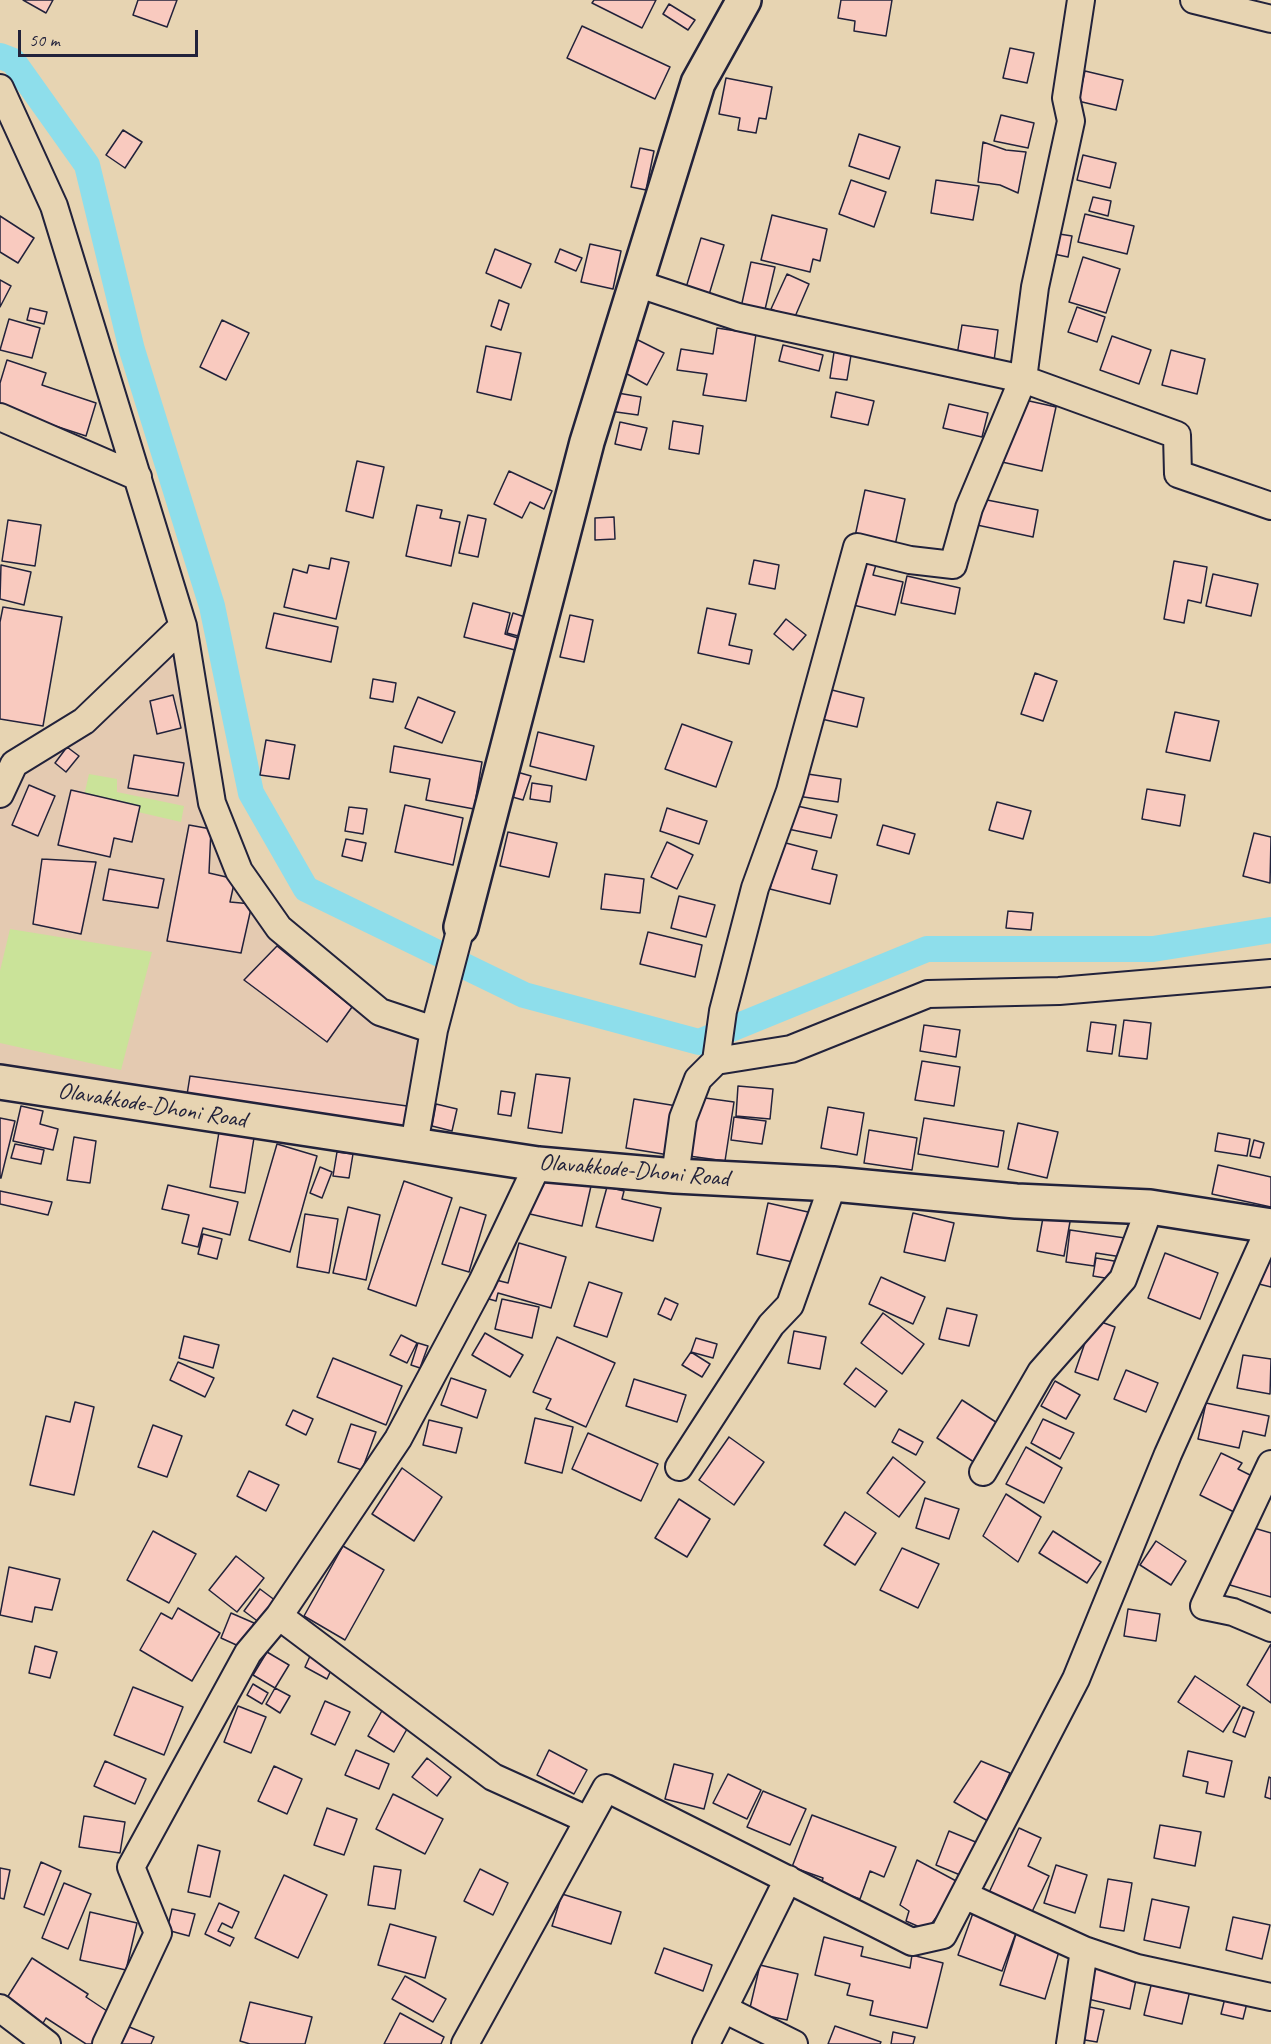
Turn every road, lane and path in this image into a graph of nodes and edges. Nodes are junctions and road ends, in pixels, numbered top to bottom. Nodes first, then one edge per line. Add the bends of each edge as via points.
1 (744, 0) edge
2 (1081, 0) edge
3 (1194, 0) edge
4 (1271, 19) edge
5 (0, 88) edge
6 (636, 283) junction
7 (1023, 379) junction
8 (0, 417) edge
9 (138, 477) junction
10 (1271, 506) edge
11 (183, 626) junction
12 (0, 794) edge
13 (461, 927) joint
14 (1271, 973) edge
15 (434, 1030) junction
16 (716, 1062) junction
17 (0, 1082) edge
18 (414, 1144) junction
19 (538, 1164) junction
20 (675, 1176) junction
21 (833, 1184) junction
22 (1150, 1207) junction
23 (1270, 1226) edge
24 (1271, 1464) edge
25 (679, 1467) dead end
26 (983, 1472) dead end
27 (279, 1616) junction
28 (1271, 1628) edge
29 (588, 1820) junction
30 (788, 1880) junction
31 (964, 1895) junction
32 (1084, 1950) junction
33 (1271, 1997) edge
34 (0, 2008) edge
35 (724, 2009) junction
36 (47, 2044) edge
37 (106, 2044) edge
38 (465, 2044) edge
39 (706, 2044) edge
40 (794, 2044) edge
41 (1070, 2044) edge

1 - 6 main road via 698,83
2 - 7 street via 1066,98 1071,121 1035,287
3 - 4 street
5 - 9 street via 54,206
6 - 7 street via 738,318
6 - 13 main road via 587,442
7 - 10 street via 1177,435 1178,474
7 - 16 street via 969,508 953,565 910,560 857,547 790,791 755,888 723,1011
8 - 9 street
9 - 11 street
11 - 12 street via 84,721 14,764
11 - 15 street via 212,803 239,871 279,928 380,1012
13 - 15 street
14 - 16 street via 1059,991 928,994 791,1049
15 - 18 street
16 - 20 street via 698,1078 683,1118
17 - 18 main road, Olavakkode-Dhoni Road
18 - 19 main road, Olavakkode-Dhoni Road
19 - 20 main road, Olavakkode-Dhoni Road
19 - 27 street via 482,1282 398,1439
20 - 21 main road, Olavakkode-Dhoni Road
21 - 22 main road, Olavakkode-Dhoni Road via 1016,1201
21 - 25 street via 790,1305 771,1325
22 - 23 main road, Olavakkode-Dhoni Road
22 - 26 street via 1123,1279 1041,1372
23 - 31 street via 1168,1454 1076,1679
24 - 28 street via 1204,1606 1233,1612
27 - 29 street via 493,1777
27 - 37 street via 248,1653 131,1866 158,1933
29 - 30 street via 606,1788
29 - 38 street
30 - 31 street via 912,1942 943,1935
30 - 35 street
31 - 32 street
32 - 33 street via 1137,1968
32 - 41 street
34 - 36 street
35 - 39 street
35 - 40 street

